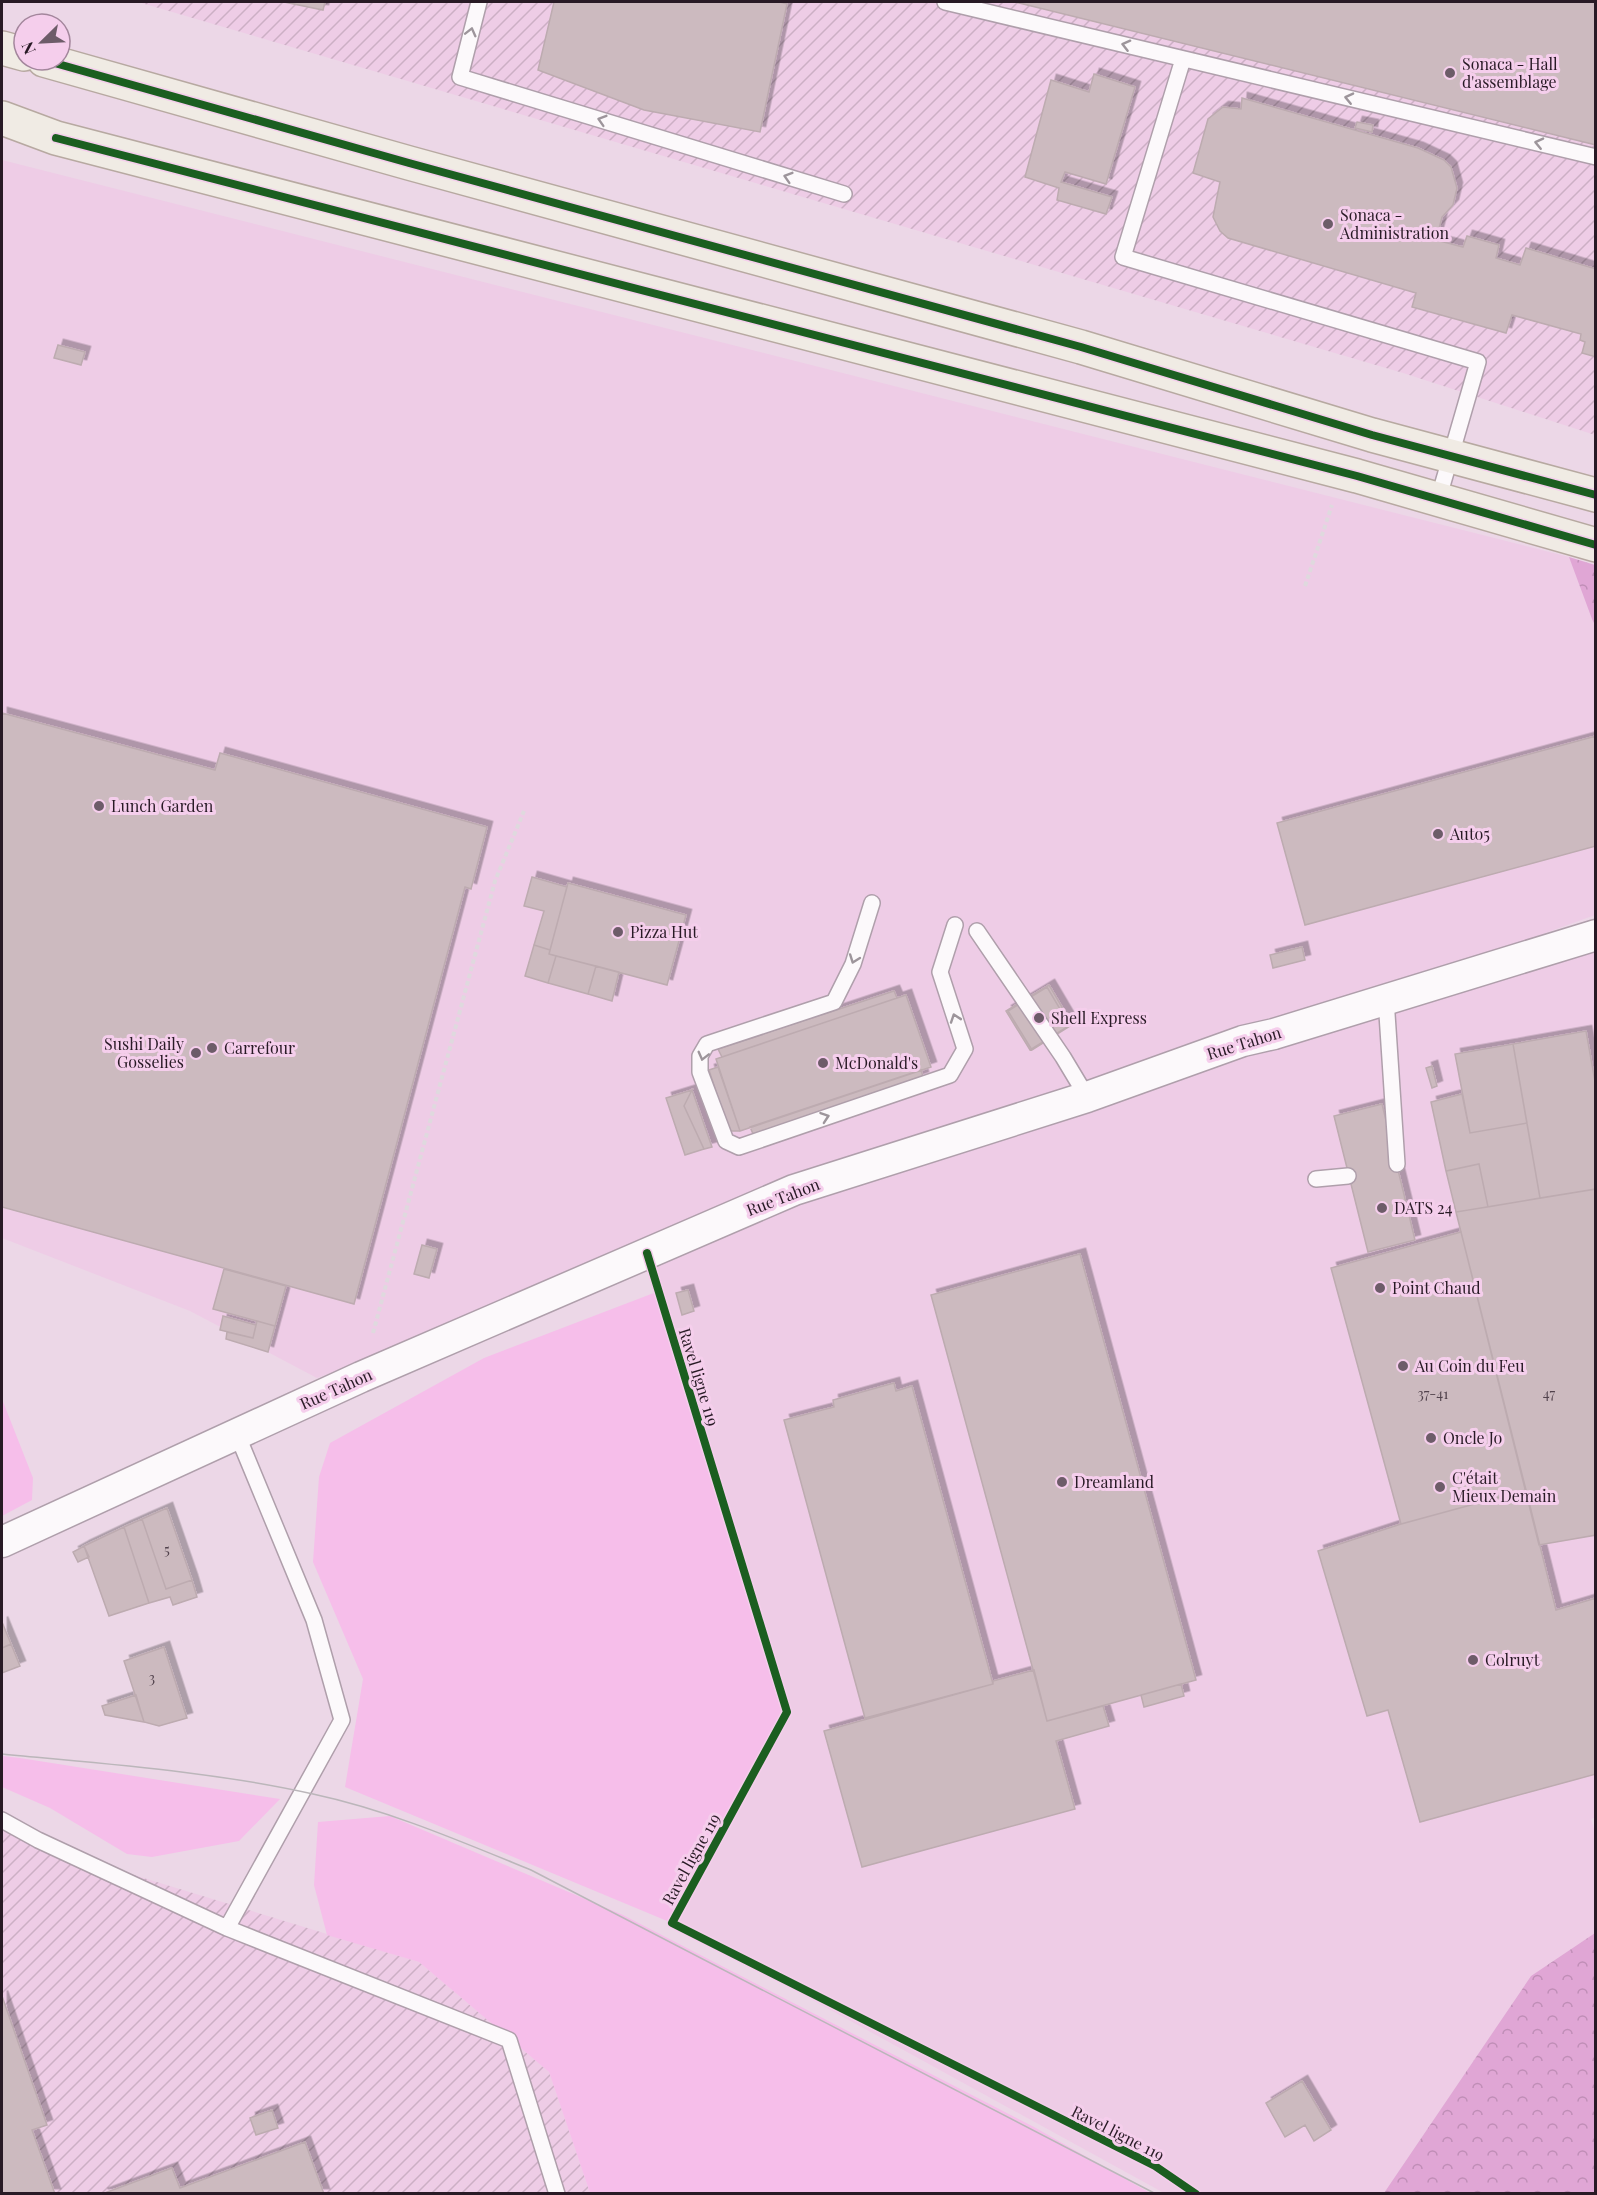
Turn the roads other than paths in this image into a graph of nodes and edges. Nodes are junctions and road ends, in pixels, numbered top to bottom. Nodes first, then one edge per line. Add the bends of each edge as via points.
1 (479, 2) edge
2 (945, 2) edge
3 (1183, 59) junction
4 (72, 68) edge
5 (2, 118) edge
6 (1596, 157) edge
7 (844, 194) dead end
8 (1451, 457) junction
9 (1596, 495) edge
10 (1438, 500) junction
11 (1596, 545) edge
12 (872, 903) dead end
13 (955, 925) dead end
14 (976, 931) dead end
15 (1596, 935) edge
16 (1386, 999) junction
17 (1087, 1097) junction
18 (1397, 1164) dead end
19 (1348, 1176) dead end
20 (1316, 1179) dead end
21 (237, 1434) junction
22 (2, 1542) edge
23 (2, 1820) edge
24 (227, 1928) junction
25 (557, 2193) edge

7 -> 1 lane via 460,77
3 -> 2 lane
6 -> 3 lane
3 - 8 lane via 1123,257 1478,362
4 - 8 main road via 1081,347
5 - 10 main road via 68,141
8 - 9 main road
8 - 10 lane
10 - 11 main road
12 -> 13 lane via 853,964 834,1002 706,1044 700,1056 700,1072 726,1141 739,1147 950,1075 965,1049 940,972
14 - 17 lane
15 - 16 street, Rue Tahon
16 - 17 street, Rue Tahon via 1243,1041
16 - 18 lane
17 - 21 street, Rue Tahon via 794,1190
19 - 20 lane
21 - 22 street, Rue Tahon
21 - 24 lane via 314,1620 342,1720
23 - 24 lane
24 - 25 lane via 509,2040

